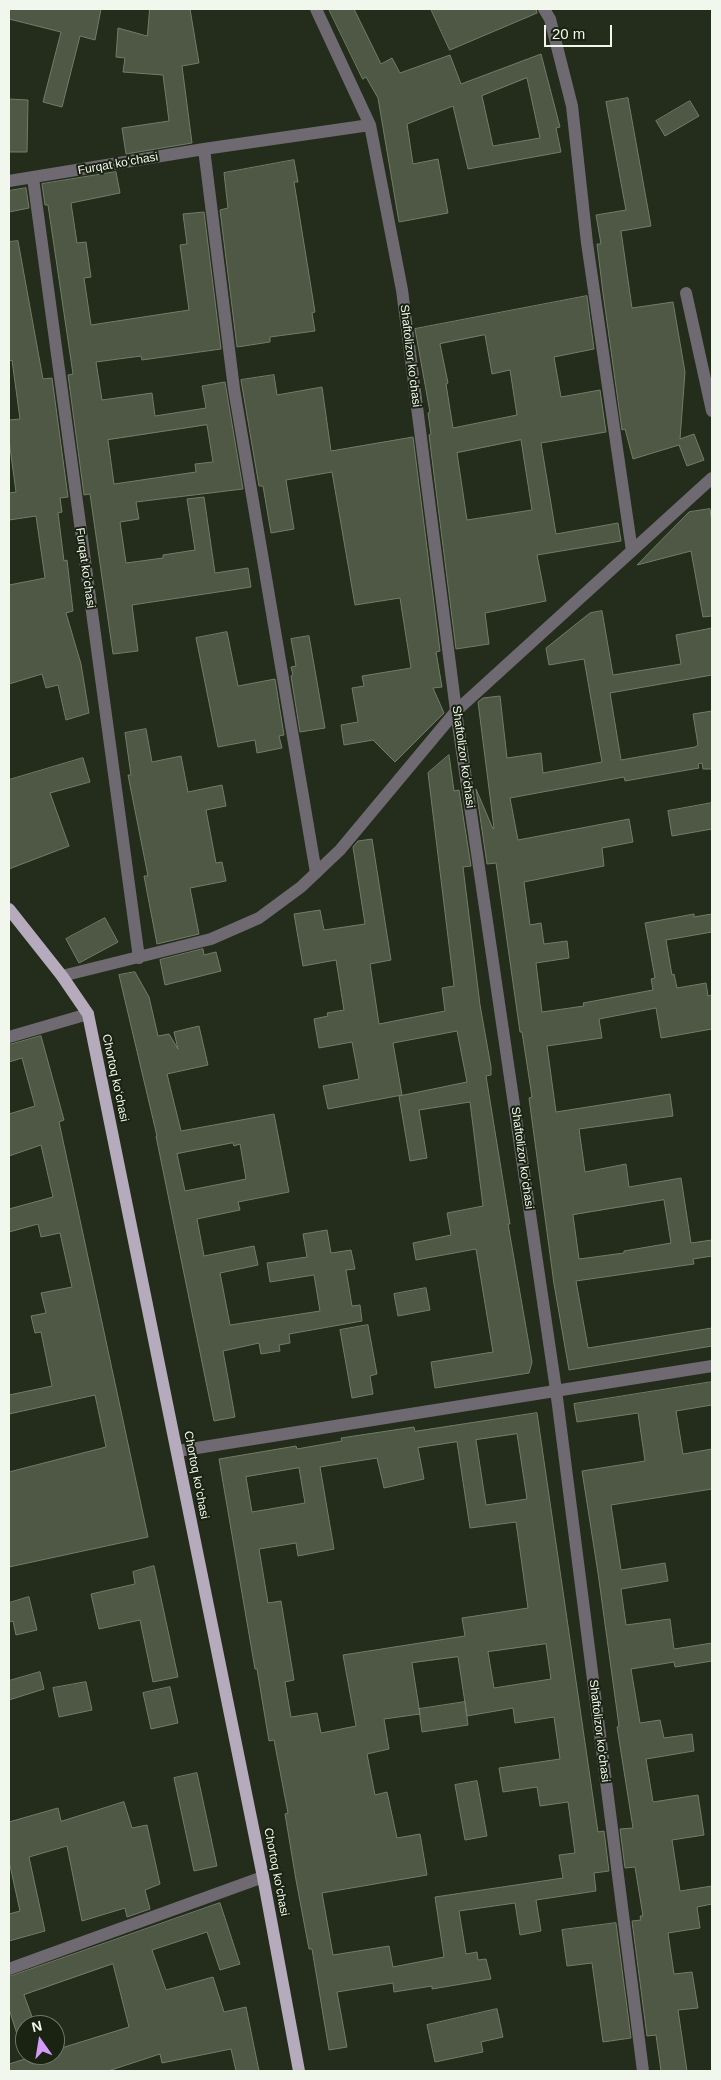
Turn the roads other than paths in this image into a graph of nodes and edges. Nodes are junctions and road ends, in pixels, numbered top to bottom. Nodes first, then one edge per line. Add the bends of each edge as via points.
1 (316, 9) edge
2 (544, 9) edge
3 (370, 125) junction
4 (204, 149) junction
5 (33, 178) junction
6 (9, 181) edge
7 (686, 293) dead end
8 (712, 411) edge
9 (712, 478) edge
10 (632, 551) junction
11 (456, 711) junction
12 (316, 873) junction
13 (9, 909) edge
14 (139, 958) junction
15 (62, 976) junction
16 (88, 1014) junction
17 (9, 1037) edge
18 (712, 1366) edge
19 (556, 1390) junction
20 (178, 1450) junction
21 (263, 1877) junction
22 (9, 1969) edge
23 (300, 2071) edge
24 (643, 2071) edge

1 - 3 street, Shaftolizor koʻchasi
2 - 10 street via 550,19 572,106 587,243
3 - 4 street, Furqat koʻchasi
3 - 11 street, Shaftolizor koʻchasi via 402,290
4 - 5 street, Furqat koʻchasi
4 - 12 street via 234,389
5 - 6 street, Furqat koʻchasi
5 - 14 street, Furqat koʻchasi
7 - 8 street
9 - 10 street
10 - 11 street
11 - 12 street via 340,850
11 - 19 street, Shaftolizor koʻchasi
12 - 14 street via 259,918 211,939
13 - 15 main road, Chortoq koʻchasi
14 - 15 street
15 - 16 main road, Chortoq koʻchasi
16 - 17 street
16 - 20 main road, Chortoq koʻchasi
18 - 19 street
19 - 20 street
19 - 24 street, Shaftolizor koʻchasi
20 - 21 main road, Chortoq koʻchasi
21 - 22 street
21 - 23 main road, Chortoq koʻchasi

